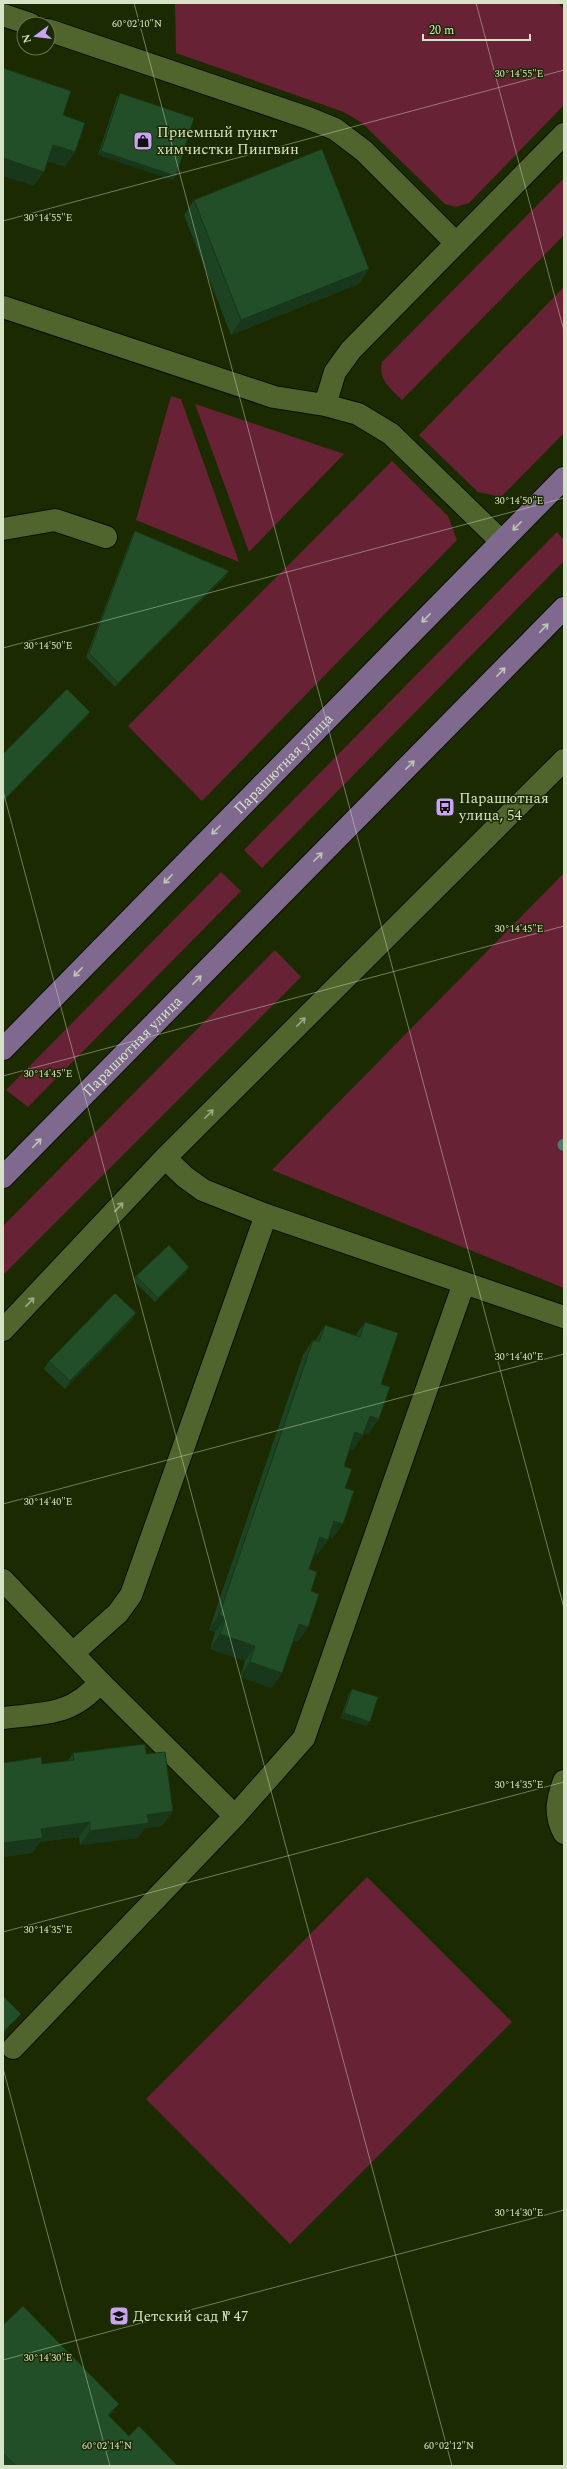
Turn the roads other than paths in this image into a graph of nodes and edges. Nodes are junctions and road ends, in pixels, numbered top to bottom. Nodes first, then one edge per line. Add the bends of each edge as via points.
1 (3, 15) edge
2 (16, 19) edge
3 (56, 33) edge
4 (564, 134) edge
5 (456, 243) junction
6 (3, 306) edge
7 (325, 405) junction
8 (564, 478) edge
9 (3, 529) edge
10 (106, 537) dead end
11 (501, 542) junction
12 (564, 608) edge
13 (564, 760) edge
14 (3, 1049) edge
15 (165, 1158) junction
16 (5, 1171) edge
17 (266, 1215) junction
18 (464, 1283) junction
19 (564, 1317) edge
20 (3, 1330) edge
21 (3, 1580) edge
22 (73, 1653) junction
23 (100, 1682) junction
24 (3, 1718) edge
25 (564, 1781) edge
26 (235, 1816) junction
27 (564, 1832) edge
28 (13, 2048) dead end

1 - 2 street
3 - 5 street via 335,129 364,151
4 - 5 street
5 - 7 street via 351,350 335,372
6 - 7 street via 274,397
7 - 11 street via 358,414 391,434
8 -> 11 main road, Парашютная улица
9 - 10 street via 55,520
11 -> 14 main road, Парашютная улица
16 -> 12 main road, Парашютная улица
15 -> 13 street
15 - 17 street via 203,1190
20 -> 15 street
17 - 18 street
17 - 22 street via 131,1595 118,1613
18 - 19 street
18 - 26 street via 304,1738
21 - 22 street
22 - 23 street
23 - 24 street via 87,1697 63,1710
23 - 26 street
25 - 27 street via 557,1800 558,1820
26 - 28 street

